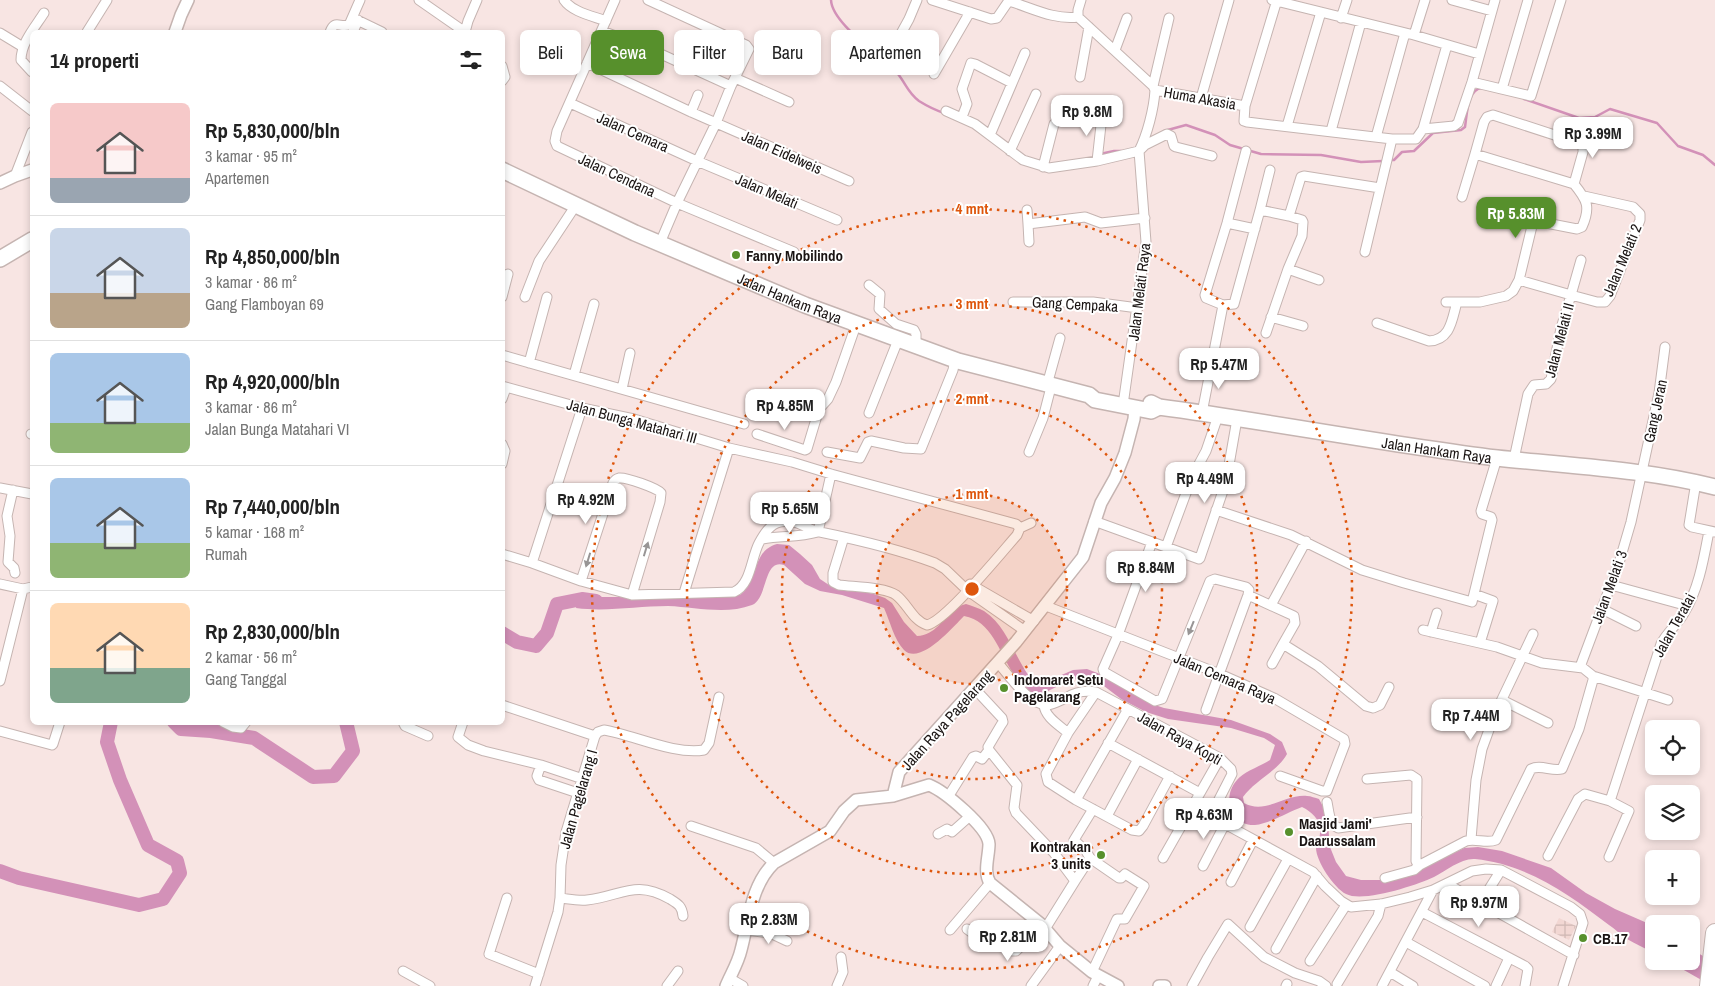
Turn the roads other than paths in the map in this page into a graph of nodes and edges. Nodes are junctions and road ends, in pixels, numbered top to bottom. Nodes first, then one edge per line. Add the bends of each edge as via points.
1 (107, 0) edge
2 (188, 0) edge
3 (360, 0) edge
4 (418, 0) edge
5 (476, 0) edge
6 (564, 0) edge
7 (615, 0) edge
8 (648, 0) edge
9 (917, 0) edge
10 (932, 0) edge
11 (1081, 0) edge
12 (1229, 0) edge
13 (1275, 0) edge
14 (1347, 0) edge
15 (1425, 0) edge
16 (1452, 0) edge
17 (1495, 0) edge
18 (1528, 0) edge
19 (1561, 0) edge
20 (1008, 1) edge
21 (1023, 3) edge
22 (1492, 11) junction
23 (970, 12) junction
24 (1321, 12) junction
25 (44, 13) dead end
26 (1078, 17) junction
27 (1127, 18) dead end
28 (1169, 18) dead end
29 (1341, 18) junction
30 (355, 19) junction
31 (606, 21) junction
32 (1361, 22) junction
33 (1089, 27) junction
34 (33, 30) edge
35 (88, 30) edge
36 (176, 30) edge
37 (331, 30) edge
38 (353, 30) edge
39 (378, 30) edge
40 (462, 30) edge
41 (466, 30) edge
42 (602, 30) edge
43 (903, 30) edge
44 (0, 33) edge
45 (1405, 33) junction
46 (30, 35) edge
47 (1414, 35) junction
48 (1446, 45) junction
49 (22, 47) junction
50 (1115, 50) junction
51 (1025, 52) dead end
52 (591, 54) edge
53 (1479, 54) junction
54 (664, 55) edge
55 (587, 63) junction
56 (939, 65) edge
57 (30, 70) edge
58 (1080, 77) dead end
59 (733, 82) junction
60 (1012, 82) junction
61 (1472, 82) junction
62 (0, 86) edge
63 (1154, 88) junction
64 (1502, 89) junction
65 (1036, 94) dead end
66 (698, 95) dead end
67 (1201, 98) junction
68 (789, 102) dead end
69 (570, 103) junction
70 (1246, 106) junction
71 (30, 109) edge
72 (946, 111) dead end
73 (691, 112) junction
74 (1102, 116) dead end
75 (962, 118) junction
76 (716, 123) junction
77 (1054, 124) dead end
78 (1287, 126) junction
79 (1423, 129) junction
80 (1331, 131) junction
81 (990, 135) junction
82 (30, 137) edge
83 (1376, 137) junction
84 (1392, 138) junction
85 (1142, 144) junction
86 (1010, 151) junction
87 (1246, 151) dead end
88 (1474, 154) junction
89 (1212, 156) dead end
90 (697, 161) junction
91 (1097, 161) junction
92 (1043, 167) junction
93 (1270, 170) dead end
94 (30, 171) edge
95 (505, 171) edge
96 (15, 176) junction
97 (849, 182) dead end
98 (0, 183) edge
99 (1574, 184) junction
100 (1380, 188) junction
101 (1584, 196) junction
102 (1462, 198) dead end
103 (677, 203) junction
104 (576, 205) junction
105 (1027, 210) dead end
106 (1260, 210) junction
107 (1290, 216) junction
108 (1145, 218) junction
109 (837, 220) dead end
110 (1227, 223) junction
111 (1028, 224) junction
112 (1255, 229) junction
113 (30, 241) edge
114 (1029, 242) dead end
115 (660, 243) junction
116 (794, 252) dead end
117 (1365, 252) dead end
118 (0, 259) edge
119 (1581, 260) dead end
120 (1288, 269) junction
121 (508, 274) dead end
122 (1318, 280) dead end
123 (1519, 280) junction
124 (869, 285) dead end
125 (505, 286) edge
126 (1571, 295) junction
127 (525, 297) dead end
128 (547, 297) dead end
129 (1013, 302) dead end
130 (1446, 302) dead end
131 (1457, 302) junction
132 (594, 304) dead end
133 (1224, 305) junction
134 (1138, 308) junction
135 (1271, 318) junction
136 (1377, 323) dead end
137 (856, 324) junction
138 (1303, 326) dead end
139 (1266, 334) dead end
140 (1060, 338) dead end
141 (898, 340) junction
142 (916, 345) junction
143 (1665, 347) dead end
144 (630, 353) dead end
145 (505, 356) edge
146 (955, 360) junction
147 (529, 363) junction
148 (574, 375) junction
149 (1049, 386) junction
150 (505, 387) edge
151 (622, 389) junction
152 (1127, 404) junction
153 (582, 408) junction
154 (869, 413) dead end
155 (1202, 413) junction
156 (1218, 416) junction
157 (1237, 419) junction
158 (744, 424) dead end
159 (757, 434) dead end
160 (729, 448) junction
161 (827, 452) dead end
162 (1029, 452) dead end
163 (1497, 458) junction
164 (1514, 459) junction
165 (831, 474) junction
166 (1643, 474) junction
167 (1696, 482) junction
168 (1715, 487) edge
169 (0, 488) edge
170 (13, 490) junction
171 (30, 494) edge
172 (1216, 510) junction
173 (1094, 522) junction
174 (1031, 523) dead end
175 (1020, 528) junction
176 (1712, 531) edge
177 (818, 532) junction
178 (844, 537) junction
179 (762, 538) junction
180 (1306, 541) junction
181 (1152, 542) junction
182 (1166, 547) junction
183 (505, 555) edge
184 (532, 562) junction
185 (14, 573) dead end
186 (581, 581) junction
187 (0, 584) edge
188 (1611, 585) junction
189 (30, 587) edge
190 (971, 588) junction
191 (23, 589) junction
192 (684, 593) junction
193 (1474, 594) junction
194 (632, 595) junction
195 (1248, 595) junction
196 (1271, 605) junction
197 (1046, 606) junction
198 (1688, 606) junction
199 (1013, 609) junction
200 (1602, 609) junction
201 (1437, 613) dead end
202 (1008, 619) junction
203 (1034, 621) junction
204 (1636, 626) dead end
205 (1025, 631) junction
206 (1533, 634) dead end
207 (1118, 635) junction
208 (1480, 643) junction
209 (1283, 644) junction
210 (1523, 657) junction
211 (1178, 658) junction
212 (1001, 659) junction
213 (1272, 664) dead end
214 (1580, 668) junction
215 (1220, 674) junction
216 (1593, 676) junction
217 (0, 682) edge
218 (1389, 687) dead end
219 (975, 689) junction
220 (1096, 692) junction
221 (1645, 694) junction
222 (718, 697) dead end
223 (1502, 700) junction
224 (1668, 700) dead end
225 (1044, 705) junction
226 (505, 706) edge
227 (1128, 709) junction
228 (1206, 710) dead end
229 (1548, 723) dead end
230 (59, 725) edge
231 (229, 725) edge
232 (244, 725) edge
233 (404, 725) edge
234 (462, 725) edge
235 (0, 730) edge
236 (1068, 733) junction
237 (428, 736) dead end
238 (595, 736) junction
239 (1108, 743) junction
240 (989, 750) junction
241 (1220, 758) junction
242 (1138, 759) junction
243 (541, 765) junction
244 (1170, 776) junction
245 (1280, 776) dead end
246 (583, 779) junction
247 (1367, 779) dead end
248 (578, 792) junction
249 (893, 796) junction
250 (948, 797) junction
251 (1198, 797) junction
252 (1076, 800) junction
253 (1610, 801) junction
254 (1327, 802) dead end
255 (1093, 809) junction
256 (1211, 815) junction
257 (970, 816) junction
258 (1107, 816) junction
259 (1417, 816) junction
260 (1225, 824) junction
261 (691, 826) dead end
262 (938, 834) dead end
263 (1471, 839) junction
264 (1253, 840) junction
265 (1548, 856) dead end
266 (1609, 857) dead end
267 (1090, 858) junction
268 (1163, 858) dead end
269 (1288, 859) junction
270 (774, 863) junction
271 (1420, 865) junction
272 (1203, 866) dead end
273 (1500, 870) junction
274 (1317, 876) junction
275 (1385, 878) dead end
276 (1075, 880) junction
277 (1231, 882) dead end
278 (990, 883) junction
279 (1447, 884) junction
280 (1433, 890) junction
281 (507, 898) dead end
282 (560, 898) junction
283 (1481, 902) junction
284 (1381, 904) junction
285 (1346, 905) junction
286 (1422, 912) junction
287 (683, 916) dead end
288 (1043, 927) junction
289 (1250, 927) dead end
290 (967, 929) dead end
291 (746, 930) junction
292 (950, 930) dead end
293 (1715, 933) edge
294 (787, 941) dead end
295 (1406, 942) junction
296 (1060, 946) junction
297 (1276, 949) dead end
298 (1574, 955) junction
299 (841, 957) dead end
300 (1509, 958) junction
301 (1310, 960) dead end
302 (403, 970) dead end
303 (678, 971) dead end
304 (1390, 972) junction
305 (539, 974) junction
306 (1094, 978) edge
307 (728, 982) edge
308 (1337, 984) dead end
309 (430, 986) edge
310 (535, 986) edge
311 (667, 986) edge
312 (743, 986) edge
313 (837, 986) edge
314 (1031, 986) edge
315 (1118, 986) edge
316 (1159, 986) edge
317 (1165, 986) edge
318 (1192, 986) edge
319 (1326, 986) edge
320 (1382, 986) edge
321 (1413, 986) edge
322 (1485, 986) edge
323 (1496, 986) edge
324 (1524, 986) edge
325 (1563, 986) edge
326 (1709, 986) edge

1 - 35 street
2 - 36 street
3 - 30 street
4 - 40 street
5 - 41 street
6 - 31 street via 576,10
7 - 31 street
8 - 59 street via 748,47
9 - 43 street
10 - 23 street
11 - 26 street
12 - 67 street
13 - 24 street
13 - 70 street
14 - 29 street
15 - 47 street
16 - 22 street
17 - 22 street
18 - 64 street
19 - 64 street via 1532,96
20 - 21 street
20 - 23 street via 997,18
21 - 26 street via 1059,17
22 - 53 street
23 - 56 street
24 - 29 street
24 - 78 street
25 - 34 street
26 - 33 street
27 - 50 street
28 - 63 street, Jalan Melati Raya
29 - 32 street
30 - 37 street via 349,25 336,25
30 - 38 street
30 - 39 street
31 - 42 street
32 - 45 street
32 - 80 street
33 - 50 street
33 - 58 street
44 - 49 street
45 - 47 street
45 - 83 street
46 - 49 street
47 - 48 street
48 - 53 street
48 - 79 street
49 - 57 street via 21,60
50 - 63 street
51 - 60 street
52 - 55 street
53 - 61 street
54 - 59 street
55 - 69 street
55 - 73 street, Jalan Eidelweis
59 - 68 street
59 - 76 street
60 - 75 street via 971,63 962,89 967,104
60 - 81 street
61 - 64 street
61 - 79 street via 1458,123
62 - 71 street
63 - 67 street, Huma Akasia
63 - 85 street, Jalan Melati Raya via 1155,98
65 - 86 street
66 - 73 street
67 - 70 street, Huma Akasia
69 - 90 street, Jalan Cemara
69 - 103 street, Jalan Cendana via 555,137 557,146
70 - 78 street via 1243,117 1247,122
72 - 75 street
73 - 76 street, Jalan Eidelweis
74 - 91 street
75 - 81 street
76 - 90 street
76 - 97 street, Jalan Eidelweis
77 - 92 street
78 - 80 street
79 - 84 street via 1416,139
80 - 83 street
81 - 86 street
82 - 96 street
83 - 84 street
84 - 100 street
85 - 89 street via 1167,134 1172,136 1176,147
85 - 91 street
85 - 108 street, Jalan Melati Raya
86 - 92 street
87 - 110 street
88 - 99 street
88 - 99 street via 1484,122 1493,115 1583,146
88 - 102 street
90 - 103 street
90 - 109 street, Jalan Melati
91 - 92 street
93 - 106 street
94 - 96 street
95 - 104 main road, Jalan Hankam Raya
96 - 98 street
99 - 101 street
100 - 107 street via 1304,176 1299,181
100 - 117 street
101 - 123 street via 1588,208 1582,227 1533,222
101 - 126 street, Jalan Melati 2 via 1633,207 1640,214 1640,220 1605,302
103 - 115 street
103 - 116 street, Jalan Cendana
104 - 115 main road, Jalan Hankam Raya
104 - 127 street via 539,261
105 - 111 street
106 - 107 street
106 - 112 street
107 - 120 street via 1302,220 1304,225
108 - 111 street via 1100,222 1085,217
108 - 134 street, Jalan Melati Raya via 1146,242
110 - 112 street
110 - 133 street via 1205,295
111 - 114 street
112 - 133 street via 1234,304
113 - 118 main road
115 - 137 main road, Jalan Hankam Raya
119 - 126 street
120 - 122 street
120 - 135 street
121 - 125 street
123 - 126 street
123 - 131 street via 1514,291 1506,296 1480,302
124 - 142 street via 880,294 879,309 896,324 914,330
126 - 164 street, Jalan Melati II via 1550,381 1534,385 1528,394
128 - 147 street
129 - 134 street, Gang Cempaka via 1093,302
130 - 131 street
131 - 136 street via 1449,330 1435,341
132 - 148 street
133 - 155 street
134 - 152 street, Jalan Melati Raya
135 - 138 street
135 - 139 street
137 - 141 main road, Jalan Hankam Raya
137 - 159 street via 836,382 819,409 808,449
140 - 149 street
141 - 142 main road, Jalan Hankam Raya
141 - 154 street
142 - 146 main road, Jalan Hankam Raya
143 - 166 street, Gang Jeran via 1660,393
144 - 151 street
145 - 147 street
146 - 149 main road, Jalan Hankam Raya
146 - 161 street via 921,449 871,441 860,458
147 - 148 street
148 - 151 street
149 - 152 main road, Jalan Hankam Raya via 1088,396 1096,393
149 - 162 street via 1042,418
150 - 153 street, Jalan Bunga Matahari III
151 - 158 street
152 - 155 main road, Jalan Hankam Raya via 1152,404
152 - 173 street, Jalan Raya Pagelarang via 1134,419 1125,454
153 - 160 street, Jalan Bunga Matahari III via 634,419
153 - 184 street
155 - 156 main road, Jalan Hankam Raya
156 - 157 main road, Jalan Hankam Raya
156 - 182 street
157 - 163 main road, Jalan Hankam Raya via 1381,436
157 - 172 street via 1226,482
160 - 165 street, Jalan Bunga Matahari III
160 - 192 street
163 - 164 main road, Jalan Hankam Raya
163 - 193 street via 1482,511 1492,520
164 - 166 main road, Jalan Hankam Raya
165 - 175 street, Jalan Bunga Matahari III via 1016,524
165 - 177 street
166 - 167 main road, Jalan Hankam Raya
166 - 188 street, Jalan Melati 3
167 - 168 main road, Jalan Hankam Raya
167 - 176 street, Jalan Teratai via 1689,525
169 - 170 street
170 - 171 street
170 - 185 street via 7,516 10,536 8,562
172 - 180 street
172 - 182 street via 1199,559
173 - 181 street
173 - 197 street, Jalan Raya Pagelarang via 1083,557
174 - 175 street
175 - 190 street
176 - 198 street, Jalan Teratai
177 - 178 street
177 - 179 street via 797,537
177 - 179 street via 786,521 770,527
178 - 190 street via 935,563
178 - 190 street via 832,574 833,582 896,595 924,624 935,621
179 - 192 street via 744,585 739,590
180 - 193 street via 1359,568 1404,583 1472,602
180 - 196 street
181 - 182 street
181 - 207 street
183 - 184 street
184 - 186 street
186 - 194 street
194 -> 186 street via 661,493 656,488 624,478 613,483
187 - 191 street
188 - 198 street
188 - 200 street, Jalan Melati 3
189 - 191 street
190 - 199 street
190 - 202 street
191 - 217 street
192 - 194 street
193 - 208 street via 1493,602
195 - 196 street
195 -> 211 street via 1246,587 1215,579 1210,581
195 - 215 street
196 - 209 street via 1295,618
197 - 203 street, Jalan Raya Pagelarang
197 - 207 street, Jalan Cemara Raya
198 - 221 street, Jalan Teratai via 1664,637
199 - 202 street
199 - 203 street
200 - 204 street
200 - 214 street, Jalan Melati 3
201 - 208 street via 1427,631
202 - 205 street
203 - 205 street, Jalan Raya Pagelarang
205 - 212 street, Jalan Raya Pagelarang
206 - 210 street
207 - 211 street, Jalan Cemara Raya
207 - 211 street via 1104,672 1155,701 1162,699
208 - 210 street
209 - 213 street
209 - 218 street via 1323,670 1366,706 1380,705
210 - 214 street
210 - 223 street
211 - 215 street, Jalan Cemara Raya
212 - 219 street, Jalan Raya Pagelarang
212 - 225 street via 1029,697
214 - 216 street via 1587,669
215 - 228 street
215 - 245 street, Jalan Cemara Raya via 1274,698 1344,737 1345,744 1324,792
216 - 221 street
216 - 263 street via 1585,712 1564,767 1558,770 1532,768 1496,840
219 - 240 street via 1002,718
219 - 249 street, Jalan Raya Pagelarang via 900,772
220 - 225 street via 1076,693
220 - 227 street, Jalan Raya Kopti
220 - 236 street
221 - 224 street
221 - 253 street, Jalan Teratai
222 - 238 street via 709,743 704,750 664,746 604,730
223 - 229 street
223 - 263 street via 1482,748
225 - 236 street via 1049,716
226 - 238 street, Jalan Pagelarang I
227 - 239 street
227 - 241 street, Jalan Raya Kopti
230 - 235 street via 52,745
231 - 232 street via 241,728
233 - 237 street
234 - 243 street via 458,738 468,745
236 - 252 street via 1046,779
238 - 246 street, Jalan Pagelarang I
239 - 242 street
239 - 252 street
240 - 250 street via 982,759 973,757
240 - 276 street via 1017,785 1016,813
241 - 251 street
241 - 256 street, Jalan Raya Kopti via 1232,774
242 - 244 street
242 - 258 street
243 - 246 street
243 - 248 street via 537,776 539,780
244 - 251 street
244 - 258 street via 1139,831
246 - 248 street, Jalan Pagelarang I
247 - 259 street via 1415,777 1418,782
248 - 282 street, Jalan Pagelarang I via 562,851
249 - 250 street via 929,785
249 - 270 street via 856,800 830,831
250 - 257 street
251 - 256 street
251 - 268 street
252 - 255 street
253 - 265 street via 1587,794 1581,796
253 - 266 street via 1629,812
254 - 259 street via 1332,822 1338,828
255 - 258 street
255 - 267 street via 1074,840
256 - 260 street
257 - 262 street via 952,832 946,829
257 - 278 street via 987,835
259 - 271 street via 1416,861
260 - 264 street
260 - 272 street
261 - 270 street via 756,848
263 - 271 street
264 - 269 street
264 - 277 street
267 - 276 street
267 - 306 street via 1119,878 1125,874 1144,886 1125,919 1117,919
269 - 274 street
269 - 289 street
270 - 291 street via 754,894
271 - 275 street via 1414,870
273 - 279 street via 1472,871
273 - 283 street
273 - 298 street via 1580,914 1582,928
274 - 285 street
274 - 297 street
276 - 288 street
278 - 288 street
278 - 292 street
279 - 280 street
279 - 283 street
280 - 284 street
280 - 286 street
281 - 305 street via 489,954
282 - 287 street via 589,900 640,888 679,905
282 - 305 street, Jalan Pagelarang I
283 - 298 street
284 - 285 street
284 - 308 street via 1378,916
285 - 301 street
286 - 295 street
286 - 300 street
288 - 290 street via 1016,951 1004,945 989,945
288 - 296 street
291 - 294 street via 770,933
291 - 307 street
293 - 326 highway
295 - 304 street
295 - 322 street
296 - 306 street
296 - 314 street
298 - 325 street
299 - 313 street via 843,972
300 - 323 street
300 - 324 street via 1528,969
302 - 309 street
303 - 311 street
304 - 320 street
304 - 321 street
305 - 310 street, Jalan Pagelarang I
306 - 315 street
307 - 312 street
316 - 317 street
318 - 319 street via 1227,924 1272,962

